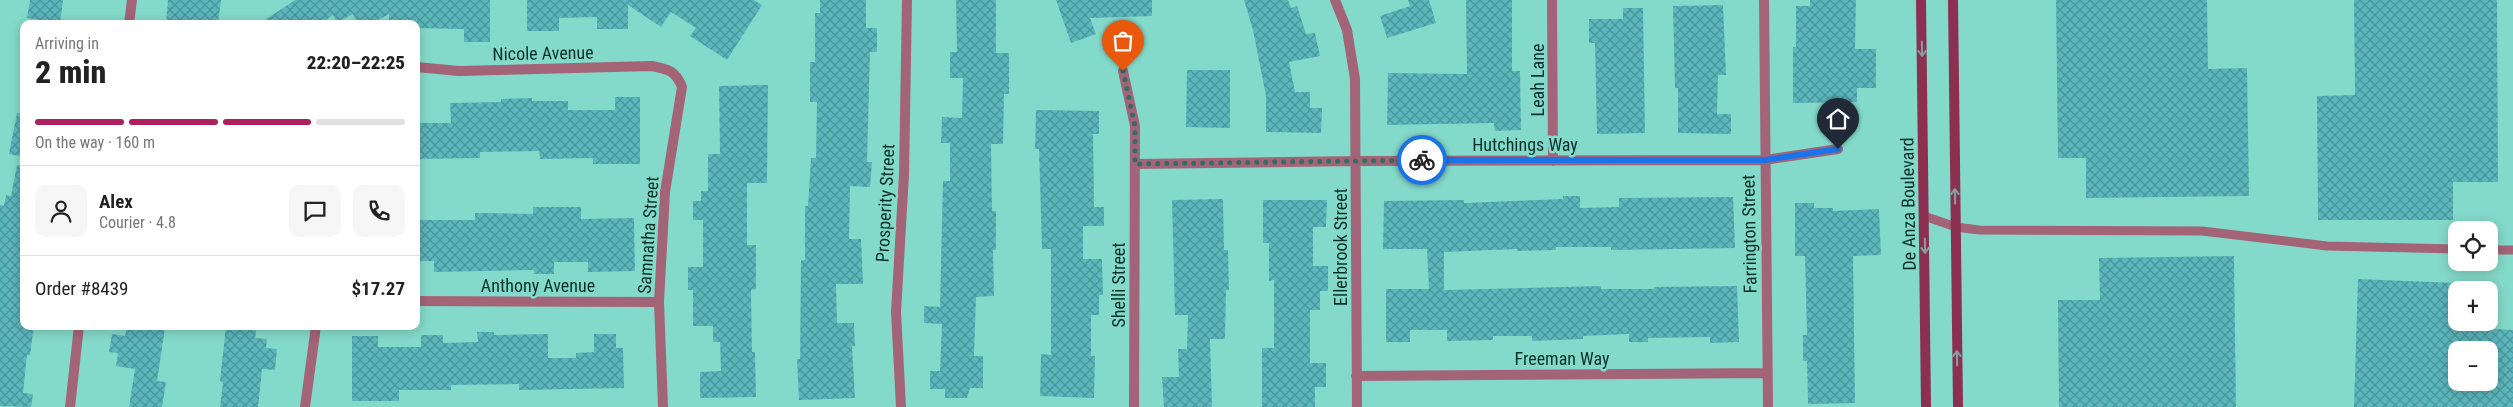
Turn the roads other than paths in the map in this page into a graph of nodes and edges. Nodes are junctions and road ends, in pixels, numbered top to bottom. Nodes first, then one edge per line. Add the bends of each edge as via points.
1 (132, 0) edge
2 (906, 0) edge
3 (1335, 0) edge
4 (1552, 0) edge
5 (1764, 0) edge
6 (1921, 0) edge
7 (1953, 0) edge
8 (130, 20) edge
9 (420, 67) edge
10 (671, 70) joint
11 (1123, 71) dead end
12 (1838, 149) dead end
13 (1356, 160) junction
14 (1553, 160) junction
15 (1765, 160) junction
16 (1135, 164) junction
17 (1924, 216) junction
18 (1956, 227) junction
19 (2448, 249) edge
20 (2498, 250) edge
21 (2513, 250) edge
22 (420, 301) edge
23 (659, 302) junction
24 (79, 330) edge
25 (315, 330) edge
26 (1767, 373) junction
27 (1356, 376) junction
28 (70, 407) edge
29 (305, 407) edge
30 (663, 407) edge
31 (901, 407) edge
32 (1134, 407) edge
33 (1356, 407) edge
34 (1768, 407) edge
35 (1926, 407) edge
36 (1958, 407) edge

1 - 8 street
2 - 31 street, Prosperity Street via 904,174 896,312
3 - 13 street, Ellerbrook Street via 1347,30 1355,79
4 - 14 street, Leah Lane
5 - 15 street, Farrington Street
6 -> 17 street, De Anza Boulevard
18 -> 7 street
9 - 10 street, Nicole Avenue via 459,71 652,66
10 - 23 street, Samnatha Street via 678,76 682,87 665,192
11 - 16 street, Shelli Street via 1135,126
12 - 15 street, Hutchings Way
13 - 14 street, Hutchings Way
13 - 16 street, Hutchings Way
13 - 27 street, Ellerbrook Street
14 - 15 street, Hutchings Way
15 - 26 street, Farrington Street
16 - 32 street, Shelli Street
17 - 18 lane
17 -> 35 street, De Anza Boulevard
18 - 19 lane via 2012,231 2202,230 2327,246
36 -> 18 street
20 - 21 lane
22 - 23 street, Anthony Avenue
23 - 30 street, Samnatha Street
24 - 28 street
25 - 29 street
26 - 27 street, Freeman Way
26 - 34 street, Farrington Street
27 - 33 street, Ellerbrook Street

